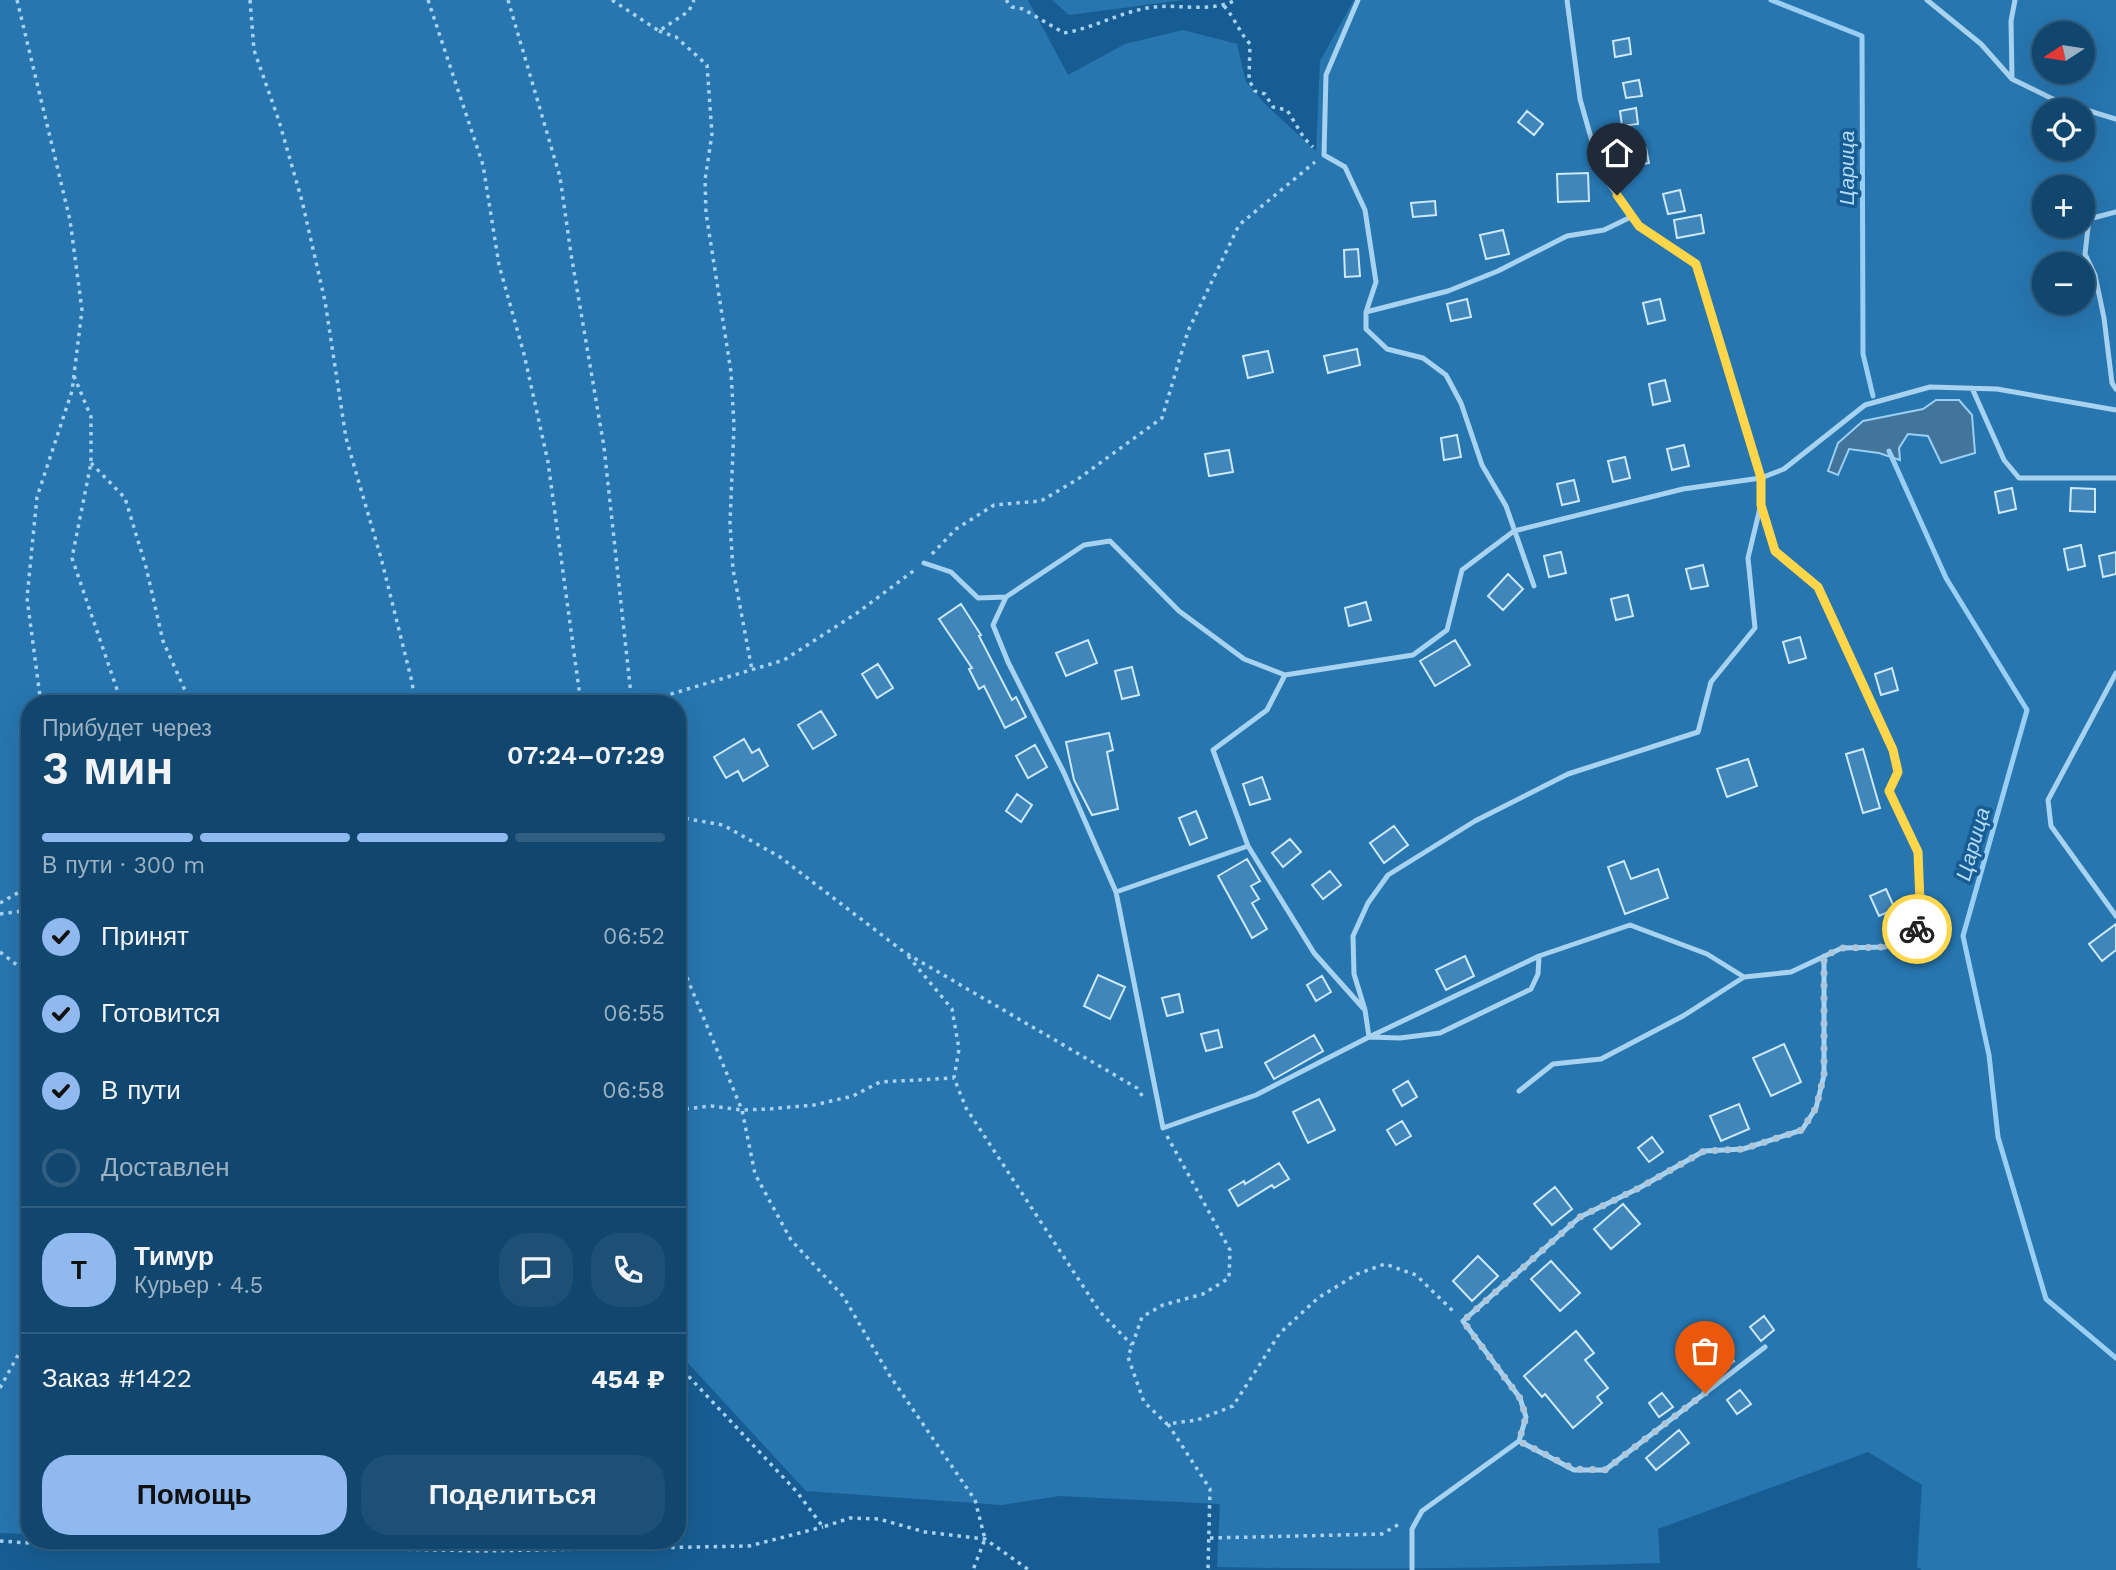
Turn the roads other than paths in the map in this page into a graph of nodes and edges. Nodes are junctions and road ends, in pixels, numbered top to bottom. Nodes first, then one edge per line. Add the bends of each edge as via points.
1 (1358, 0) edge
2 (1567, 0) edge
3 (1927, 0) edge
4 (2015, 0) edge
5 (2012, 79) junction
6 (2116, 119) edge
7 (2116, 212) edge
8 (1633, 216) junction
9 (1366, 312) junction
10 (1972, 388) junction
11 (2116, 389) edge
12 (2116, 410) edge
13 (1761, 478) junction
14 (2116, 478) edge
15 (1761, 505) junction
16 (1514, 531) junction
17 (924, 563) road end
18 (1534, 586) dead end
19 (1006, 597) junction
20 (2116, 673) edge
21 (1285, 675) junction
22 (1248, 846) junction
23 (1116, 892) junction
24 (2116, 916) edge
25 (1539, 956) junction
26 (1824, 956) junction
27 (1744, 977) junction
28 (1365, 1010) junction
29 (1369, 1037) junction
30 (1519, 1091) dead end
31 (1765, 1347) dead end
32 (1519, 1441) junction
33 (1412, 1570) edge

1 - 9 lane via 1326,75 1324,155 1345,167 1365,210 1376,282
2 - 8 lane via 1580,99 1601,173
3 - 5 lane via 1981,44
4 - 5 lane
5 - 6 lane via 2057,101
7 - 11 lane via 2090,219 2085,254 2105,318
8 - 9 lane via 1604,230 1567,236 1448,292
8 - 13 lane via 1639,226 1696,264
9 - 16 lane via 1366,329 1387,349 1423,358 1446,376
10 - 12 lane
10 - 13 lane via 1930,387 1865,405 1784,469
10 - 14 lane via 2004,460 2019,478
13 - 15 lane
13 - 16 lane via 1683,489
15 - 26 lane via 1775,551 1818,587 1893,750 1898,772 1889,791 1918,852 1921,927 1885,947 1842,948
15 - 28 lane via 1748,558 1755,628 1711,682 1698,732 1568,774 1475,821 1388,875 1353,936 1354,974
16 - 18 lane
16 - 21 lane via 1462,570 1447,630 1413,655
17 - 19 lane via 951,572 978,598
19 - 21 lane via 1084,545 1110,541 1179,611 1244,659
19 - 23 lane via 993,625
20 - 24 lane via 2048,800 2051,826
21 - 22 lane via 1267,710 1213,750
22 - 23 lane
22 - 28 lane via 1314,953
23 - 29 lane via 1163,1128 1255,1095
25 - 27 lane via 1630,925 1707,954
25 - 29 lane
25 - 29 lane via 1531,989 1440,1033
26 - 27 lane via 1791,972
26 - 32 lane via 1824,1075 1816,1108 1802,1130 1743,1149 1704,1151 1580,1217 1463,1321 1520,1398 1526,1417
27 - 30 lane via 1601,1059 1553,1064
28 - 29 lane
31 - 32 lane via 1605,1470 1574,1469
32 - 33 lane via 1422,1511 1412,1529

